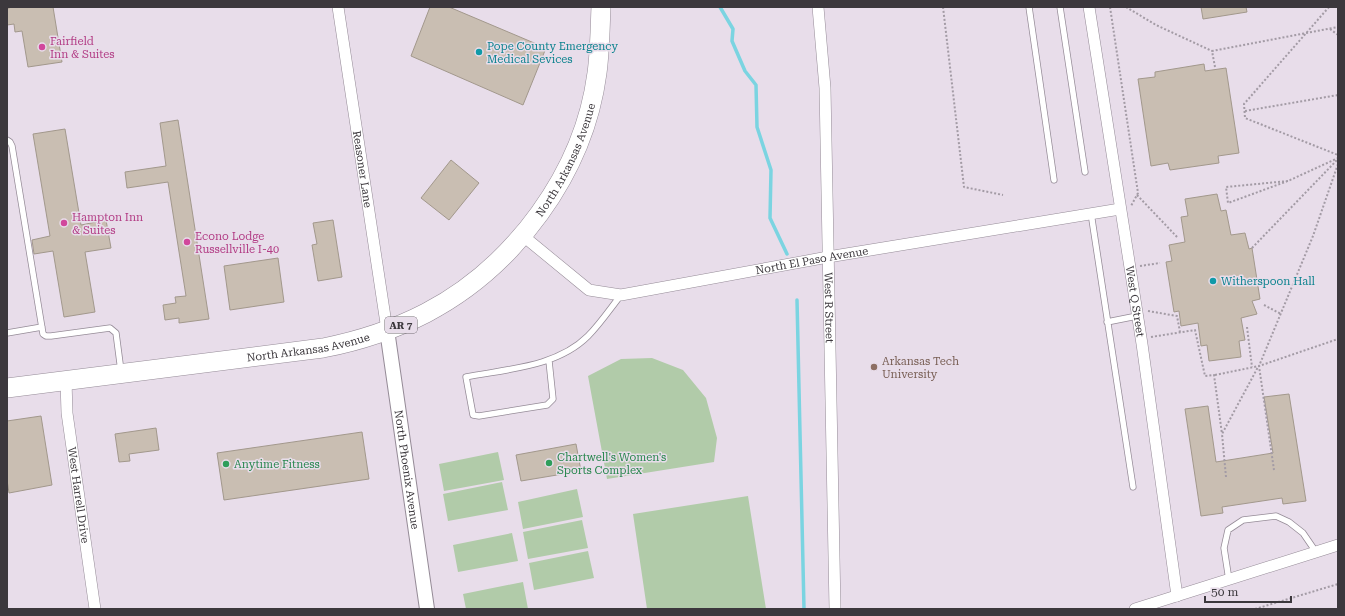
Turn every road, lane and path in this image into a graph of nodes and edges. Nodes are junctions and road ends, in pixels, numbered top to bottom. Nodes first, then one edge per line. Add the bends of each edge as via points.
1 (338, 7) edge
2 (601, 7) edge
3 (818, 7) edge
4 (943, 7) edge
5 (1029, 7) edge
6 (1060, 7) edge
7 (1089, 7) edge
8 (1110, 7) edge
9 (1126, 7) edge
10 (1329, 7) edge
11 (1338, 27) edge
12 (1330, 29) junction
13 (1307, 33) junction
14 (1338, 35) edge
15 (1212, 51) junction
16 (1214, 67) dead end
17 (1338, 95) edge
18 (1245, 111) junction
19 (7, 140) edge
20 (1338, 157) edge
21 (1338, 164) edge
22 (1085, 172) dead end
23 (1054, 180) dead end
24 (1288, 181) junction
25 (1003, 195) dead end
26 (1137, 195) junction
27 (1125, 209) junction
28 (1091, 213) junction
29 (522, 235) junction
30 (1178, 238) dead end
31 (1252, 248) dead end
32 (828, 257) junction
33 (1137, 259) dead end
34 (1160, 263) dead end
35 (621, 295) junction
36 (1264, 305) dead end
37 (1281, 314) junction
38 (1142, 317) junction
39 (1107, 322) junction
40 (42, 327) junction
41 (1247, 327) dead end
42 (387, 330) junction
43 (1148, 330) dead end
44 (1180, 333) junction
45 (7, 334) edge
46 (1338, 339) edge
47 (549, 361) junction
48 (1259, 366) junction
49 (1252, 367) junction
50 (122, 374) junction
51 (1214, 375) junction
52 (66, 381) junction
53 (7, 388) edge
54 (1222, 434) junction
55 (1274, 470) dead end
56 (1226, 477) dead end
57 (1133, 487) dead end
58 (1338, 545) edge
59 (1316, 552) junction
60 (1229, 580) junction
61 (1338, 584) edge
62 (1177, 596) junction
63 (95, 609) edge
64 (426, 609) edge
65 (835, 609) edge
66 (1135, 609) edge
67 (1255, 609) edge

1 - 42 street, Reasoner Lane
2 - 29 highway, North Arkansas Avenue / AR 7 via 597,74 584,128 562,178 548,202
3 - 32 street, West R Street via 825,88
4 - 25 path via 964,187
5 - 23 lane
6 - 22 lane
7 - 27 street, West Q Street
8 - 26 path
9 - 15 path
10 - 13 path
11 - 12 path
12 - 13 path
12 - 14 path
13 - 15 path
13 - 18 path via 1244,104
15 - 16 path
17 - 18 path
18 - 20 path via 1245,118
19 - 40 lane via 12,146
20 - 24 path
20 - 31 path
21 - 37 path via 1314,236
24 - 24 path via 1234,201 1228,203 1226,186
26 - 27 path
26 - 30 path
27 - 28 street, North El Paso Avenue
27 - 38 street, West Q Street
28 - 32 street, North El Paso Avenue
28 - 39 lane
29 - 35 street, North El Paso Avenue via 589,290
29 - 42 highway, North Arkansas Avenue / AR 7 via 494,265 451,298 427,313
32 - 35 street, North El Paso Avenue
32 - 65 street, West R Street
33 - 34 path via 1138,266
35 - 47 lane via 588,336 574,348
36 - 37 path
37 - 48 path
38 - 39 lane
38 - 44 path via 1145,310 1177,316
38 - 62 street, West Q Street
39 - 57 lane
40 - 45 lane
40 - 50 lane via 46,336 110,328 114,330
41 - 49 path
42 - 50 highway, North Arkansas Avenue / AR 7 via 323,348
42 - 64 street, North Phoenix Avenue
43 - 44 path via 1150,337
44 - 51 path via 1195,330 1205,376
46 - 48 path
47 - 47 lane via 466,377 473,415 547,405 553,399
48 - 49 path
48 - 54 path
48 - 55 path
49 - 51 path
50 - 52 highway, North Arkansas Avenue / AR 7
51 - 54 path
52 - 53 highway, North Arkansas Avenue / AR 7
52 - 63 street, West Harrell Drive via 67,413
54 - 56 path
58 - 59 street
59 - 60 street
59 - 60 lane via 1303,533 1276,516 1243,520 1228,530 1224,548
60 - 62 street
61 - 67 path
62 - 66 street

